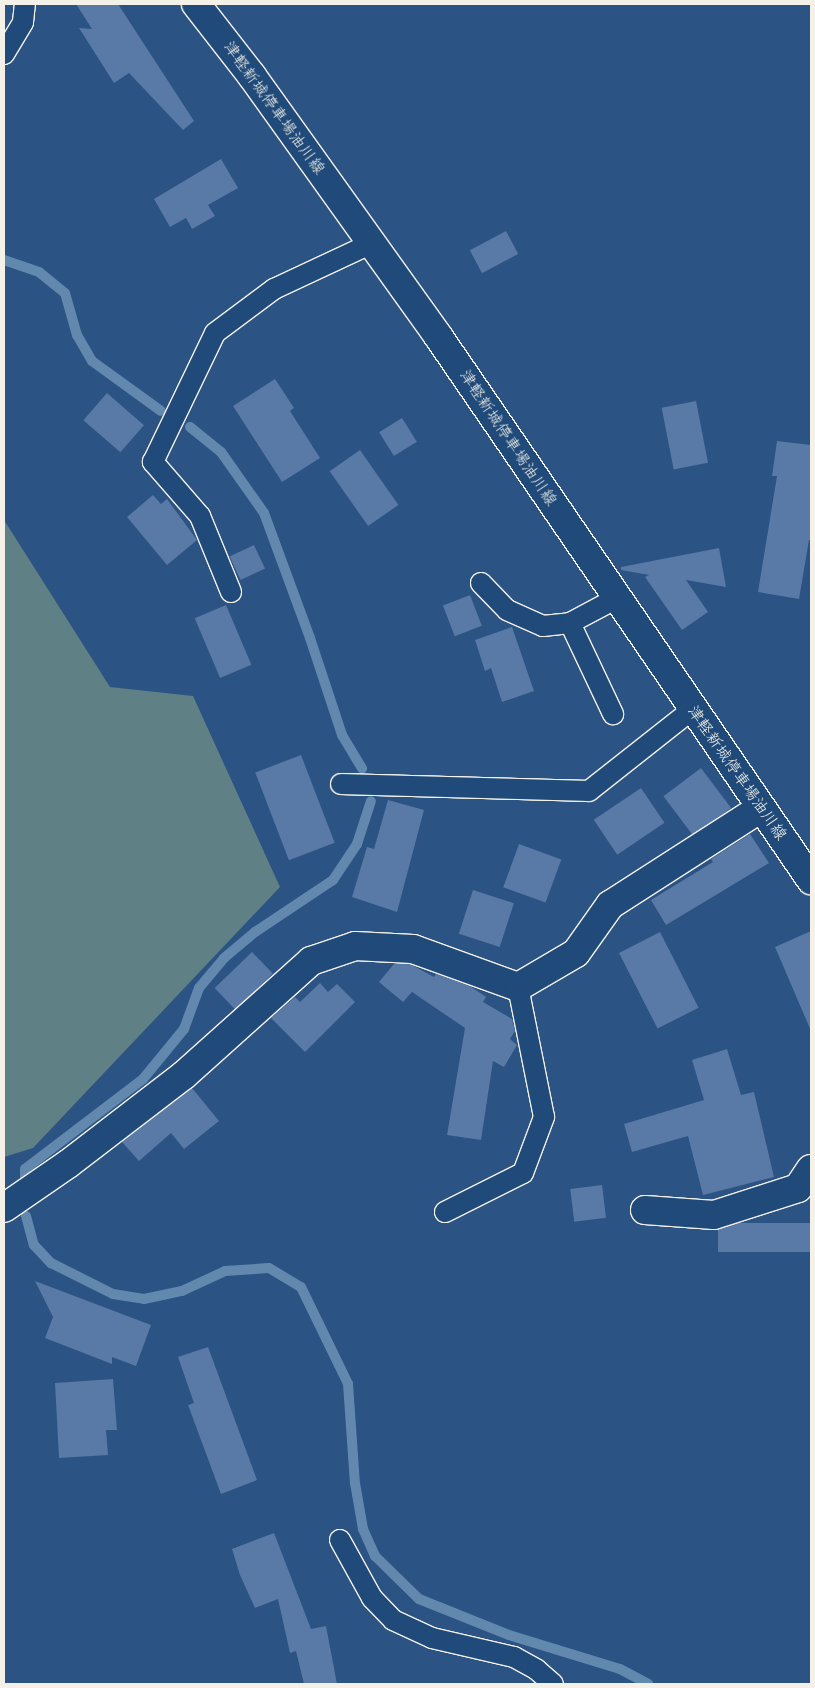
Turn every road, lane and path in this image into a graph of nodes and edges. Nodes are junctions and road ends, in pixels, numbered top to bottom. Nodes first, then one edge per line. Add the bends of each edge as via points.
1 (25, 4) edge
2 (196, 4) edge
3 (4, 54) edge
4 (372, 243) junction
5 (481, 583) dead end
6 (232, 592) dead end
7 (617, 598) junction
8 (570, 623) junction
9 (693, 709) junction
10 (613, 714) dead end
11 (341, 784) dead end
12 (761, 808) junction
13 (811, 880) edge
14 (518, 987) junction
15 (811, 1169) edge
16 (4, 1208) edge
17 (645, 1210) dead end
18 (445, 1212) dead end
19 (340, 1540) dead end
20 (553, 1684) edge

1 - 3 lane via 23,22
2 - 4 street, 津軽新城停車場油川線
4 - 6 lane via 274,289 215,333 154,462 200,516
4 - 7 street, 津軽新城停車場油川線
5 - 8 lane via 507,610 543,626
7 - 8 lane
7 - 9 street, 津軽新城停車場油川線
8 - 10 lane
9 - 11 lane via 589,791
9 - 12 street, 津軽新城停車場油川線
12 - 13 street, 津軽新城停車場油川線
12 - 14 street via 610,905 576,953
14 - 16 street via 413,949 355,946 311,961 184,1075 68,1164
14 - 18 lane via 544,1117 523,1174
15 - 17 street via 798,1188 714,1214
19 - 20 lane via 372,1598 393,1620 432,1638 514,1657

